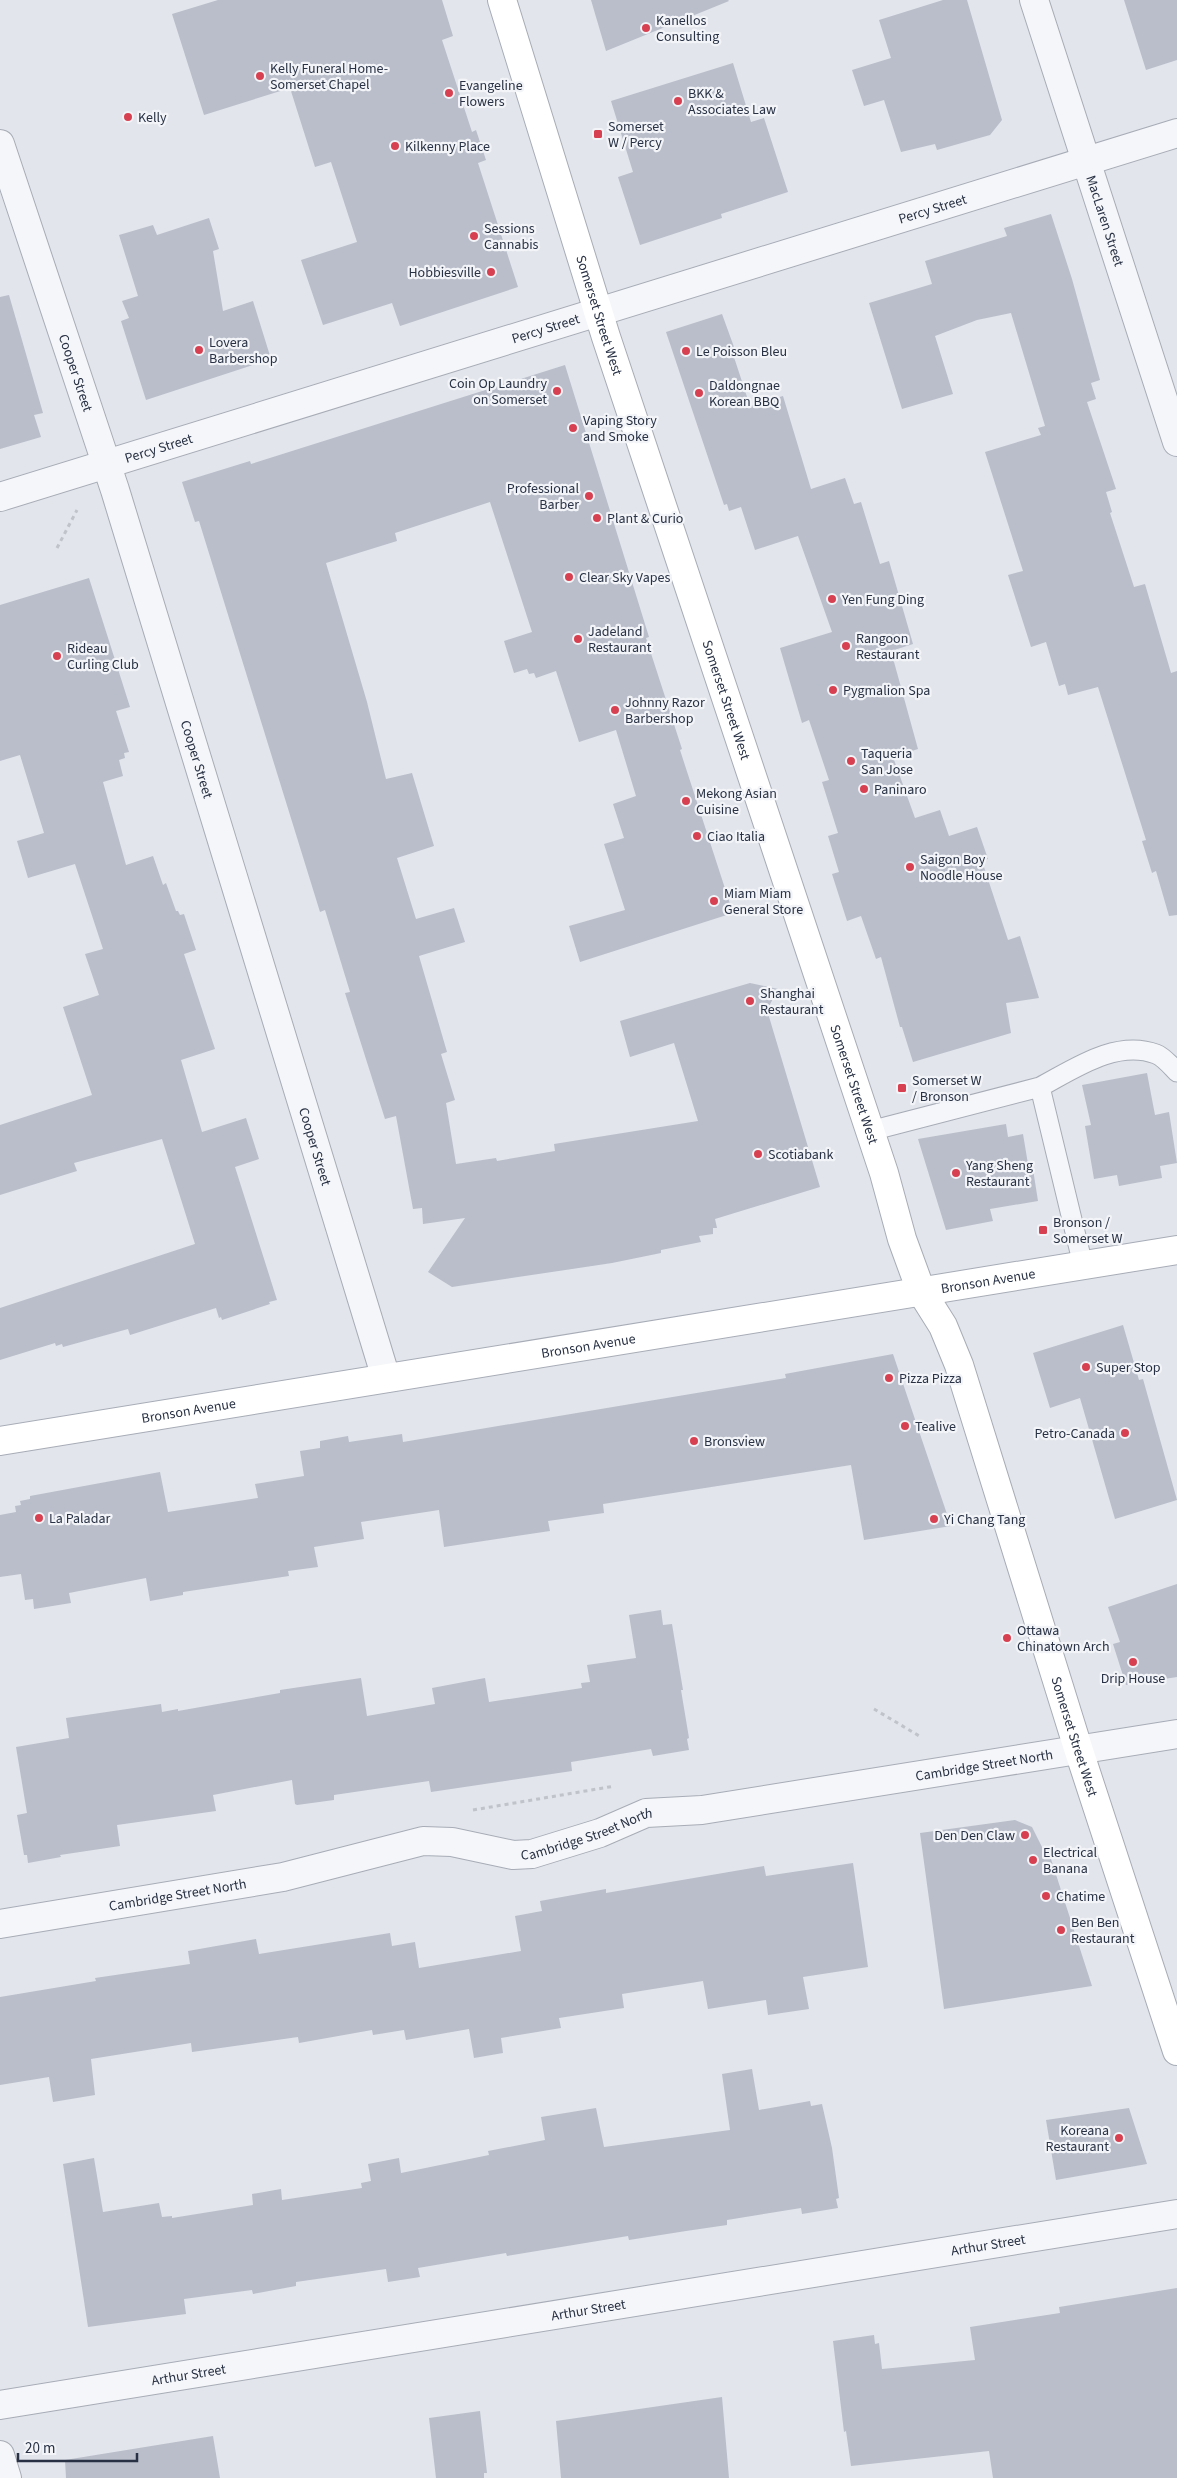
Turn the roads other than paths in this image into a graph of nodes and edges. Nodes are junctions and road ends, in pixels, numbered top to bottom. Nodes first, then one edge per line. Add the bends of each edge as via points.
1 (502, 0) edge
2 (1034, 0) edge
3 (1177, 133) edge
4 (0, 144) edge
5 (1086, 161) junction
6 (599, 312) junction
7 (1177, 442) edge
8 (107, 464) junction
9 (0, 497) edge
10 (1177, 1072) edge
11 (1040, 1087) junction
12 (870, 1132) junction
13 (1177, 1250) edge
14 (1083, 1265) junction
15 (921, 1291) junction
16 (386, 1378) junction
17 (0, 1441) edge
18 (1177, 1734) edge
19 (1078, 1748) junction
20 (0, 1924) edge
21 (1177, 2051) edge
22 (1177, 2214) edge
23 (0, 2405) edge
24 (0, 2455) edge
25 (7, 2478) edge

1 - 6 main road, Somerset Street West
2 - 5 street, MacLaren Street
3 - 5 street, Percy Street
4 - 8 street, Cooper Street
5 - 6 street, Percy Street
5 - 7 street, MacLaren Street
6 - 8 street, Percy Street
6 - 12 main road, Somerset Street West
8 - 9 street, Percy Street
8 - 16 street, Cooper Street
10 - 11 lane via 1158,1055 1134,1050 1098,1057
11 - 12 lane
11 - 14 lane
12 - 15 main road, Somerset Street West
13 - 14 main road, Bronson Avenue
14 - 15 main road, Bronson Avenue
15 - 16 main road, Bronson Avenue
15 - 19 main road, Somerset Street West via 943,1326 959,1364
16 - 17 main road, Bronson Avenue
18 - 19 street, Cambridge Street North
19 - 20 street, Cambridge Street North via 702,1810 646,1813 600,1833 532,1854 513,1856 452,1842 423,1841 283,1877
19 - 21 main road, Somerset Street West
22 - 23 street, Arthur Street
24 - 25 street

